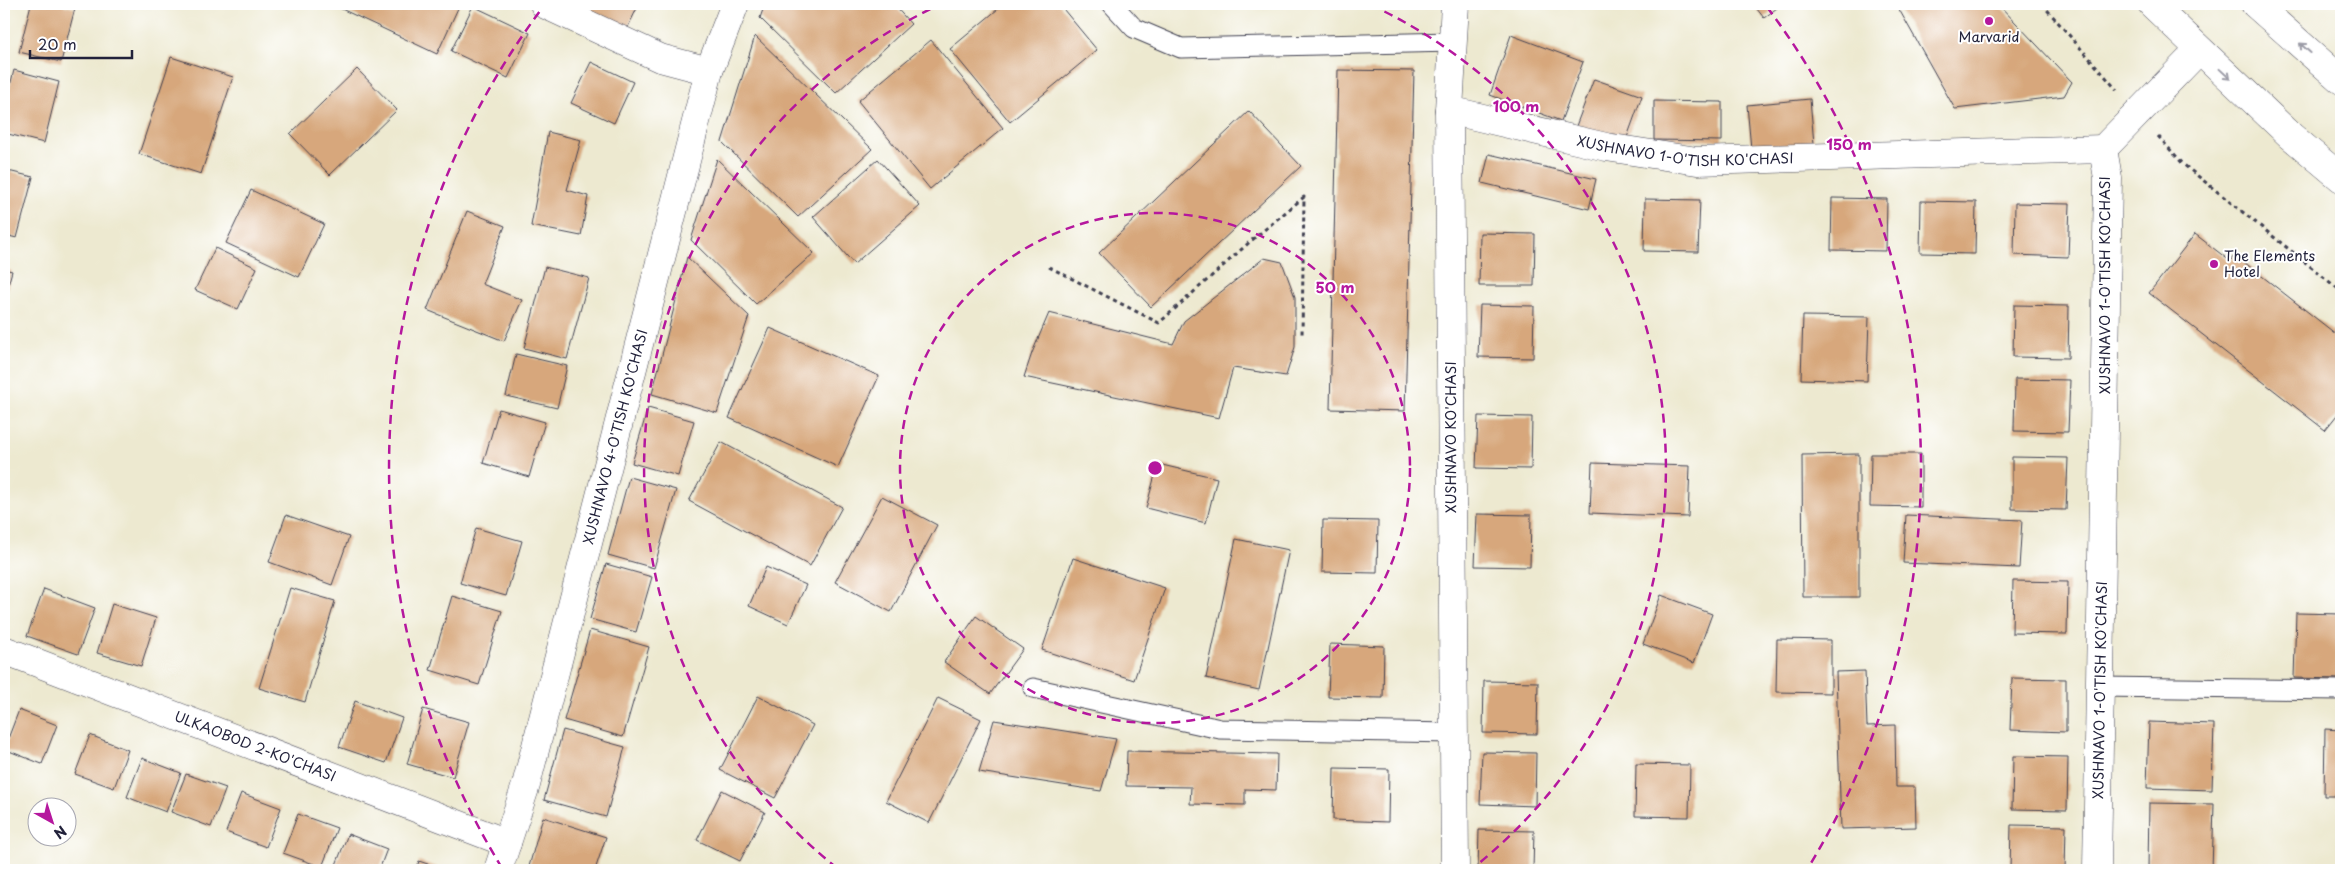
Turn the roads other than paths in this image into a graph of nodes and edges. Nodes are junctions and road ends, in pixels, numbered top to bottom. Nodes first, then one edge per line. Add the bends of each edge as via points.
1 (544, 4) edge
2 (735, 4) edge
3 (1112, 4) edge
4 (1455, 4) edge
5 (2152, 4) edge
6 (2255, 4) edge
7 (1453, 42) junction
8 (2199, 50) junction
9 (709, 71) junction
10 (2341, 80) edge
11 (1450, 110) junction
12 (2103, 149) junction
13 (2341, 178) edge
14 (4, 650) edge
15 (2100, 686) junction
16 (1033, 688) dead end
17 (2341, 690) edge
18 (1453, 733) junction
19 (507, 843) junction
20 (498, 870) edge
21 (1455, 870) edge
22 (2097, 870) edge

1 - 9 street via 660,58
2 - 9 street, XUSHNAVO 4-O'TISH KO'CHASI
3 - 7 lane via 1134,28 1181,48
4 - 7 street, XUSHNAVO KO'CHASI
5 - 8 street
10 -> 6 street
7 - 11 street, XUSHNAVO KO'CHASI
8 - 12 street
8 -> 13 street
9 - 19 street, XUSHNAVO 4-O'TISH KO'CHASI via 526,785
11 - 12 street, XUSHNAVO 1-O'TISH KO'CHASI via 1606,147 1697,161
11 - 18 street, XUSHNAVO KO'CHASI
12 - 15 street, XUSHNAVO 1-O'TISH KO'CHASI via 2108,178
14 - 19 street, ULKAOBOD 2-KO'CHASI
15 - 17 lane
15 - 22 street, XUSHNAVO 1-O'TISH KO'CHASI
16 - 18 lane via 1220,729
18 - 21 street, XUSHNAVO KO'CHASI
19 - 20 street, XUSHNAVO 4-O'TISH KO'CHASI

